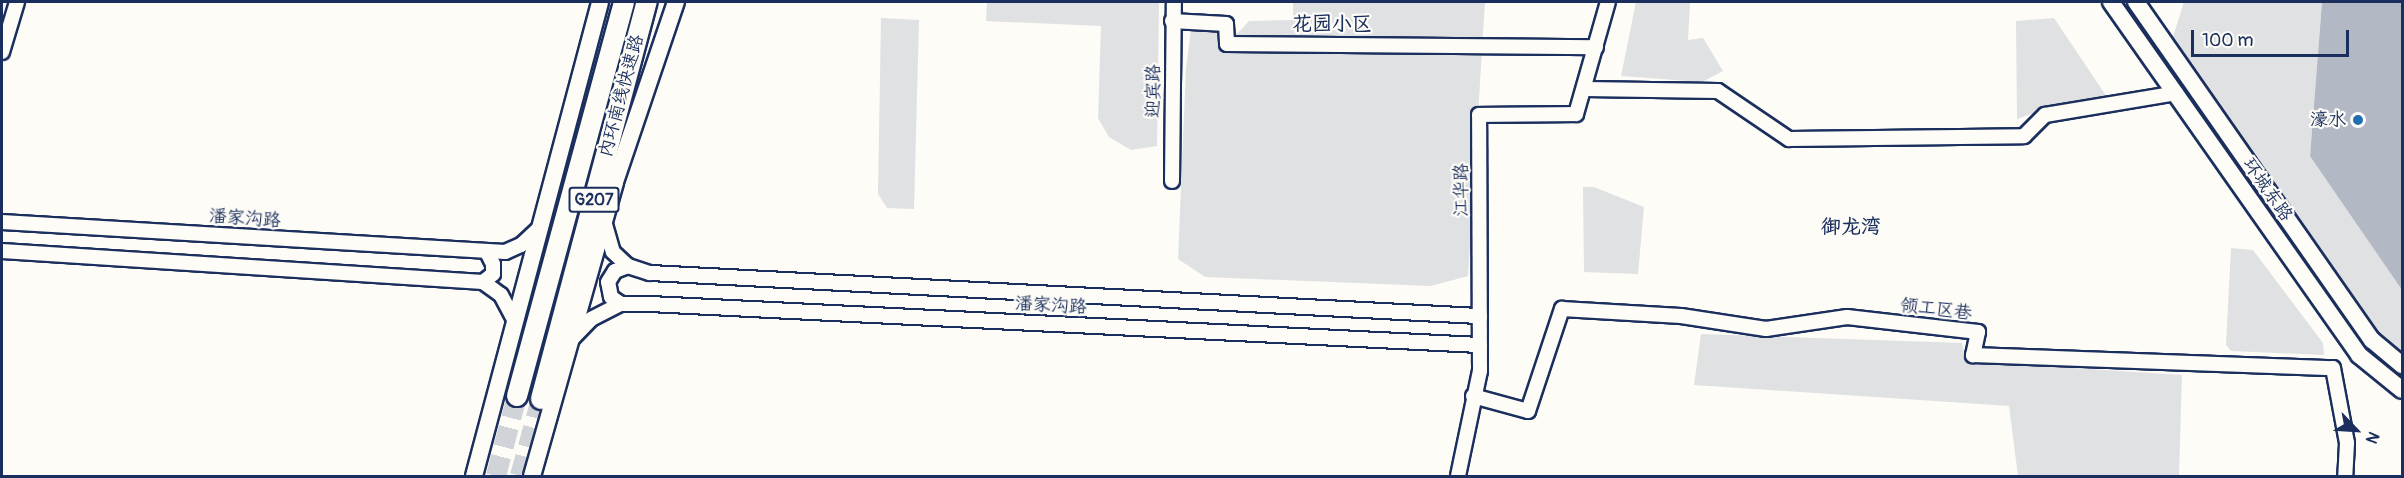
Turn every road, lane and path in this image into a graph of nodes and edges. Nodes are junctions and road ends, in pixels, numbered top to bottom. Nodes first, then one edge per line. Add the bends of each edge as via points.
1 (17, 2) edge
2 (600, 2) edge
3 (624, 2) edge
4 (647, 2) edge
5 (676, 2) edge
6 (1174, 2) edge
7 (1608, 2) edge
8 (2111, 2) edge
9 (2136, 2) edge
10 (1172, 21) junction
11 (1596, 47) junction
12 (2, 52) edge
13 (1585, 89) junction
14 (2176, 93) junction
15 (558, 160) junction
16 (580, 165) junction
17 (1172, 181) dead end
18 (604, 221) junction
19 (2, 222) edge
20 (540, 227) junction
21 (2, 251) edge
22 (486, 252) junction
23 (628, 266) junction
24 (483, 282) junction
25 (621, 304) junction
26 (1480, 316) junction
27 (515, 321) junction
28 (570, 341) junction
29 (1480, 345) junction
30 (2403, 365) edge
31 (2403, 390) edge
32 (517, 396) tunnel mouth
33 (1473, 396) junction
34 (541, 399) tunnel mouth
35 (474, 477) edge
36 (532, 477) edge
37 (1458, 477) edge
38 (2345, 477) edge

1 - 12 street
2 - 15 main road
3 - 16 highway, 内环南线快速路 / G207
4 - 34 highway, 内环南线快速路 / G207
5 - 18 main road
6 - 10 street, 迎宾路
7 - 11 street, 江华路
8 - 14 main road, 环城东路
9 - 30 main road, 环城东路 via 2372,340
10 - 11 street via 1226,24 1227,44
10 - 17 street, 迎宾路
11 - 13 street, 江华路
13 - 14 street via 1718,91 1789,139 2024,136 2045,115
13 - 26 street, 江华路 via 1576,114 1479,115
14 - 31 main road, 环城东路 via 2359,355
15 - 16 main road
15 - 20 main road
16 - 32 highway, 内环南线快速路 / G207
18 - 23 street via 613,252
18 - 28 main road
19 - 22 street, 潘家沟路
20 - 22 street, 潘家沟路 via 521,245 505,252
20 - 27 main road
21 - 24 street
22 - 24 street via 493,264 493,274
23 - 25 street via 615,271 608,282 610,297
23 - 26 street, 潘家沟路 via 650,273
24 - 27 street via 501,295
25 - 28 street, 潘家沟路 via 591,319
25 - 29 street, 潘家沟路
26 - 29 street, 江华路
27 - 35 main road
28 - 36 main road
29 - 33 street, 江华路 via 1480,371
33 - 37 street, 江华路
33 - 38 street, 领工区巷 via 1528,411 1562,309 1681,316 1766,329 1847,317 1978,332 1973,355 2333,368 2347,443

